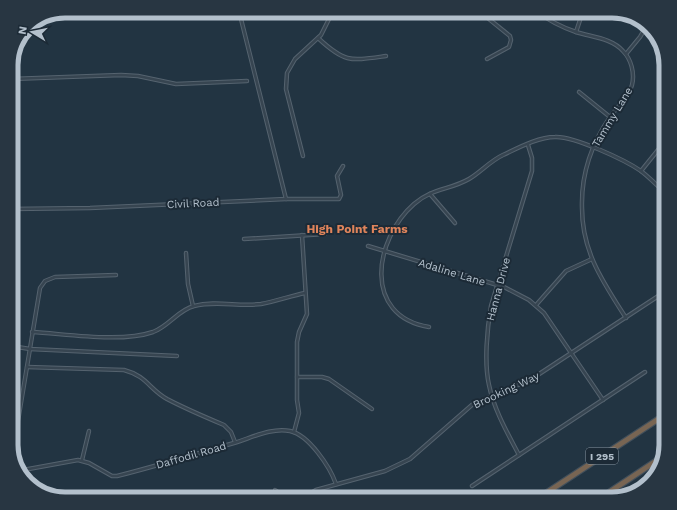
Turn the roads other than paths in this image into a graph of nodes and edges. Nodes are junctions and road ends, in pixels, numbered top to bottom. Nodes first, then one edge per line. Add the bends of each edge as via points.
1 (241, 18) edge
2 (329, 18) edge
3 (488, 18) edge
4 (547, 18) edge
5 (581, 18) edge
6 (643, 30) edge
7 (576, 32) junction
8 (318, 38) junction
9 (626, 54) junction
10 (386, 56) dead end
11 (487, 59) dead end
12 (18, 79) edge
13 (247, 81) dead end
14 (579, 92) dead end
15 (610, 117) junction
16 (528, 145) junction
17 (593, 148) junction
18 (659, 149) edge
19 (303, 156) dead end
20 (343, 166) dead end
21 (641, 171) junction
22 (659, 188) edge
23 (430, 194) junction
24 (286, 199) junction
25 (18, 209) edge
26 (455, 222) dead end
27 (325, 234) dead end
28 (302, 235) junction
29 (244, 239) dead end
30 (368, 246) dead end
31 (385, 251) junction
32 (186, 253) dead end
33 (592, 259) junction
34 (116, 275) dead end
35 (498, 286) junction
36 (305, 293) junction
37 (659, 296) edge
38 (536, 305) junction
39 (193, 306) junction
40 (626, 318) junction
41 (429, 327) dead end
42 (32, 332) junction
43 (18, 347) edge
44 (30, 349) junction
45 (572, 353) junction
46 (177, 356) dead end
47 (27, 366) junction
48 (645, 372) dead end
49 (297, 377) junction
50 (491, 395) junction
51 (603, 400) junction
52 (372, 409) dead end
53 (659, 419) edge
54 (18, 422) edge
55 (89, 431) dead end
56 (294, 432) junction
57 (235, 442) junction
58 (519, 455) junction
59 (82, 460) junction
60 (656, 461) edge
61 (26, 470) edge
62 (336, 484) junction
63 (472, 486) dead end
64 (275, 490) dead end
65 (278, 492) edge
66 (313, 492) edge
67 (548, 492) edge
68 (610, 492) edge

1 - 24 street
2 - 8 street
3 - 11 street via 510,36 511,40 508,47
4 - 7 street
5 - 7 street
6 - 9 street
7 - 9 street via 614,44
8 - 10 street via 337,55 347,59
8 - 19 street via 295,59 286,78 286,89
9 - 15 street, Tammy Lane via 632,70 632,85 627,96
12 - 13 street via 121,75 176,84
14 - 15 street
15 - 17 street, Tammy Lane
16 - 17 street via 545,138 560,137
16 - 23 street via 495,159 467,181
16 - 35 street, Hanna Drive via 532,158 530,178
17 - 21 street
17 - 33 street, Tammy Lane via 585,175 582,207 584,234
18 - 21 street
20 - 24 street, Civil Road via 337,176 341,195 339,199
21 - 22 street
23 - 26 street
23 - 31 street via 412,206 402,217
24 - 25 street, Civil Road
27 - 28 street
28 - 29 street
28 - 36 street
30 - 31 street, Adaline Lane
31 - 35 street, Adaline Lane
31 - 41 street via 380,273 388,302 407,320
32 - 39 street via 188,284
33 - 38 street via 566,272
33 - 40 street, Tammy Lane via 600,277
34 - 42 street via 58,277 46,281 39,293
35 - 38 street, Adaline Lane via 517,293
35 - 50 street, Hanna Drive via 491,306 488,327 487,370
36 - 39 street via 260,304 207,303
36 - 49 street via 307,314 297,342
37 - 40 street, Brooking Way
38 - 45 street, Adaline Lane
39 - 42 street via 155,331 140,336
40 - 45 street, Brooking Way
42 - 44 street
43 - 44 street
44 - 46 street
44 - 47 street
45 - 50 street, Brooking Way via 530,380
45 - 51 street, Adaline Lane
47 - 54 street
47 - 57 street via 124,370 135,373 168,399 224,425 231,432
48 - 51 street
49 - 52 street via 329,379
49 - 56 street via 299,413
50 - 58 street, Hanna Drive
50 - 62 street, Brooking Way via 466,409 410,459 385,471
51 - 58 street
53 - 67 highway, I 295
55 - 59 street
56 - 57 street, Daffodil Road via 278,430
56 - 62 street via 317,452 328,466
57 - 59 street, Daffodil Road via 117,476 112,476
58 - 63 street
59 - 61 street
60 - 68 highway
62 - 66 street, Brooking Way
64 - 65 street

